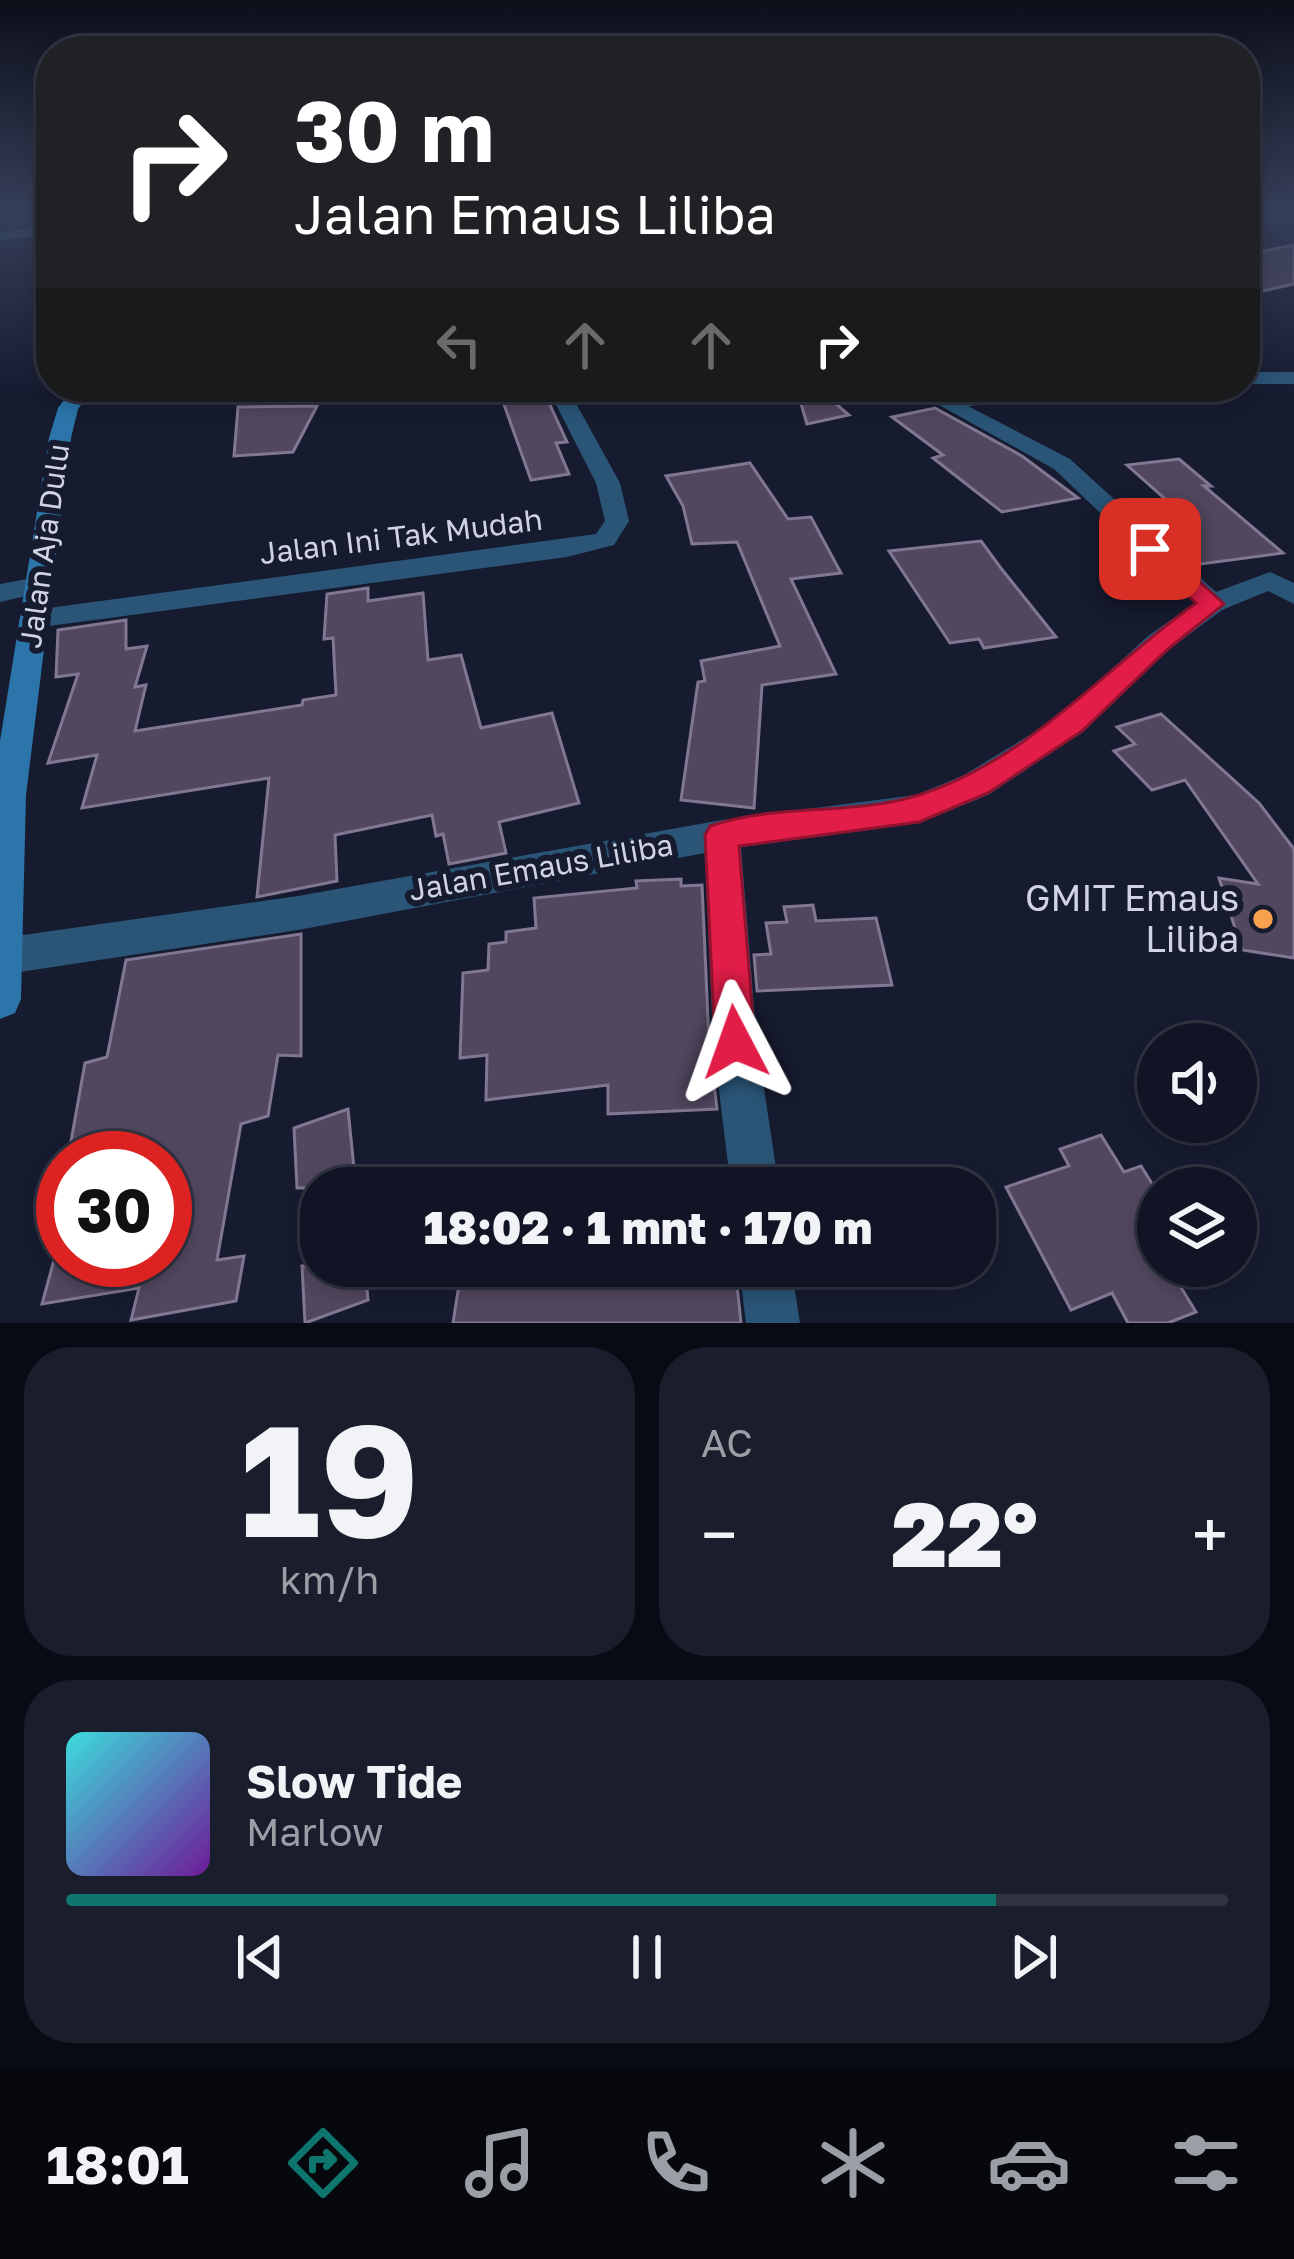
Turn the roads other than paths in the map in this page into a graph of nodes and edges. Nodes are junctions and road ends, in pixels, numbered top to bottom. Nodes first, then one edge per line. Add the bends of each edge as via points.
1 (1294, 378) edge
2 (1260, 379) edge
3 (73, 402) edge
4 (565, 402) edge
5 (944, 402) edge
6 (1286, 582) edge
7 (38, 585) junction
8 (0, 593) edge
9 (1212, 604) junction
10 (34, 619) junction
11 (10, 727) edge
12 (722, 835) junction
13 (2, 957) edge
14 (0, 999) edge
15 (752, 1167) edge
16 (768, 1287) edge
17 (773, 1323) edge

1 - 2 street
3 - 7 street, Jalan Aja Dulu
4 - 10 street, Jalan Ini Tak Mudah via 608,483 617,521 605,540
5 - 9 street via 1062,464
6 - 9 street, Jalan Emaus Liliba
7 - 8 street
7 - 10 street, Jalan Aja Dulu
9 - 12 street, Jalan Emaus Liliba via 1072,724 950,798 838,823
10 - 11 street, Jalan Aja Dulu
11 - 13 street, Jalan Aja Dulu
12 - 13 street, Jalan Emaus Liliba via 298,914
12 - 15 street
13 - 14 street, Jalan Aja Dulu
16 - 17 street

